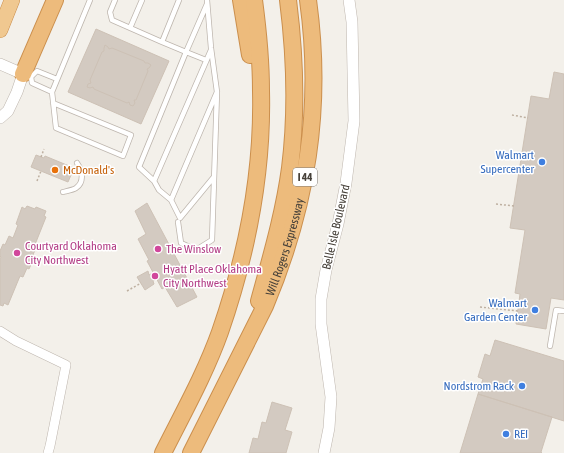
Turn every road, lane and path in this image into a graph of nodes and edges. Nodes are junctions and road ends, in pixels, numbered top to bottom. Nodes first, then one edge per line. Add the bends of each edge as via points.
1 (12, 0) edge
2 (55, 0) edge
3 (90, 0) edge
4 (115, 0) edge
5 (142, 0) edge
6 (179, 0) edge
7 (242, 0) edge
8 (254, 0) edge
9 (288, 0) edge
10 (308, 0) edge
11 (349, 0) edge
12 (208, 2) edge
13 (130, 28) junction
14 (0, 30) edge
15 (162, 42) junction
16 (211, 48) junction
17 (186, 52) junction
18 (206, 60) junction
19 (0, 64) edge
20 (27, 76) junction
21 (57, 79) junction
22 (52, 92) junction
23 (217, 92) junction
24 (53, 103) junction
25 (512, 116) dead end
26 (0, 118) edge
27 (528, 118) dead end
28 (261, 128) junction
29 (44, 149) dead end
30 (41, 157) dead end
31 (77, 163) dead end
32 (41, 171) dead end
33 (213, 178) junction
34 (37, 181) dead end
35 (154, 181) junction
36 (63, 192) dead end
37 (171, 200) junction
38 (496, 204) dead end
39 (514, 206) dead end
40 (178, 222) dead end
41 (141, 283) dead end
42 (127, 291) dead end
43 (480, 307) dead end
44 (564, 311) edge
45 (518, 312) dead end
46 (0, 331) edge
47 (247, 343) junction
48 (550, 346) dead end
49 (48, 453) edge
50 (163, 453) edge
51 (191, 453) edge
52 (324, 453) edge

1 - 14 highway
2 - 20 highway
3 - 21 lane
4 - 13 lane via 110,12 112,20
5 - 13 lane
6 - 15 lane
7 - 28 highway
8 - 28 highway via 262,90
9 - 47 highway via 294,57 290,167 280,221
10 - 47 highway, Will Rogers Expressway / I 44 via 314,53 314,85 305,180 296,219 276,281
11 - 52 street, Belle Isle Boulevard via 352,22 354,121 346,183 321,299 331,397
12 - 16 lane
12 - 17 lane
13 - 15 lane
15 - 17 lane
16 - 18 lane
16 - 23 lane
17 - 18 lane
17 - 35 lane via 139,168
18 - 35 lane
19 - 20 street
20 - 21 lane via 37,71
20 - 22 lane via 32,83
20 - 26 street via 8,111
21 - 22 lane
22 - 24 lane
23 - 33 lane
23 - 37 lane
24 - 24 lane via 56,128 125,157 131,135
25 - 27 path
28 - 50 highway via 258,175 236,282 210,358
29 - 30 path
31 - 36 lane via 81,183 76,188
32 - 34 path
33 - 37 lane via 180,218
33 - 40 lane via 212,240 196,250 181,243
35 - 37 lane via 159,190
38 - 39 path
41 - 42 path
43 - 45 path
44 - 48 lane via 556,310
46 - 49 street via 66,366
47 - 51 highway, Will Rogers Expressway / I 44

